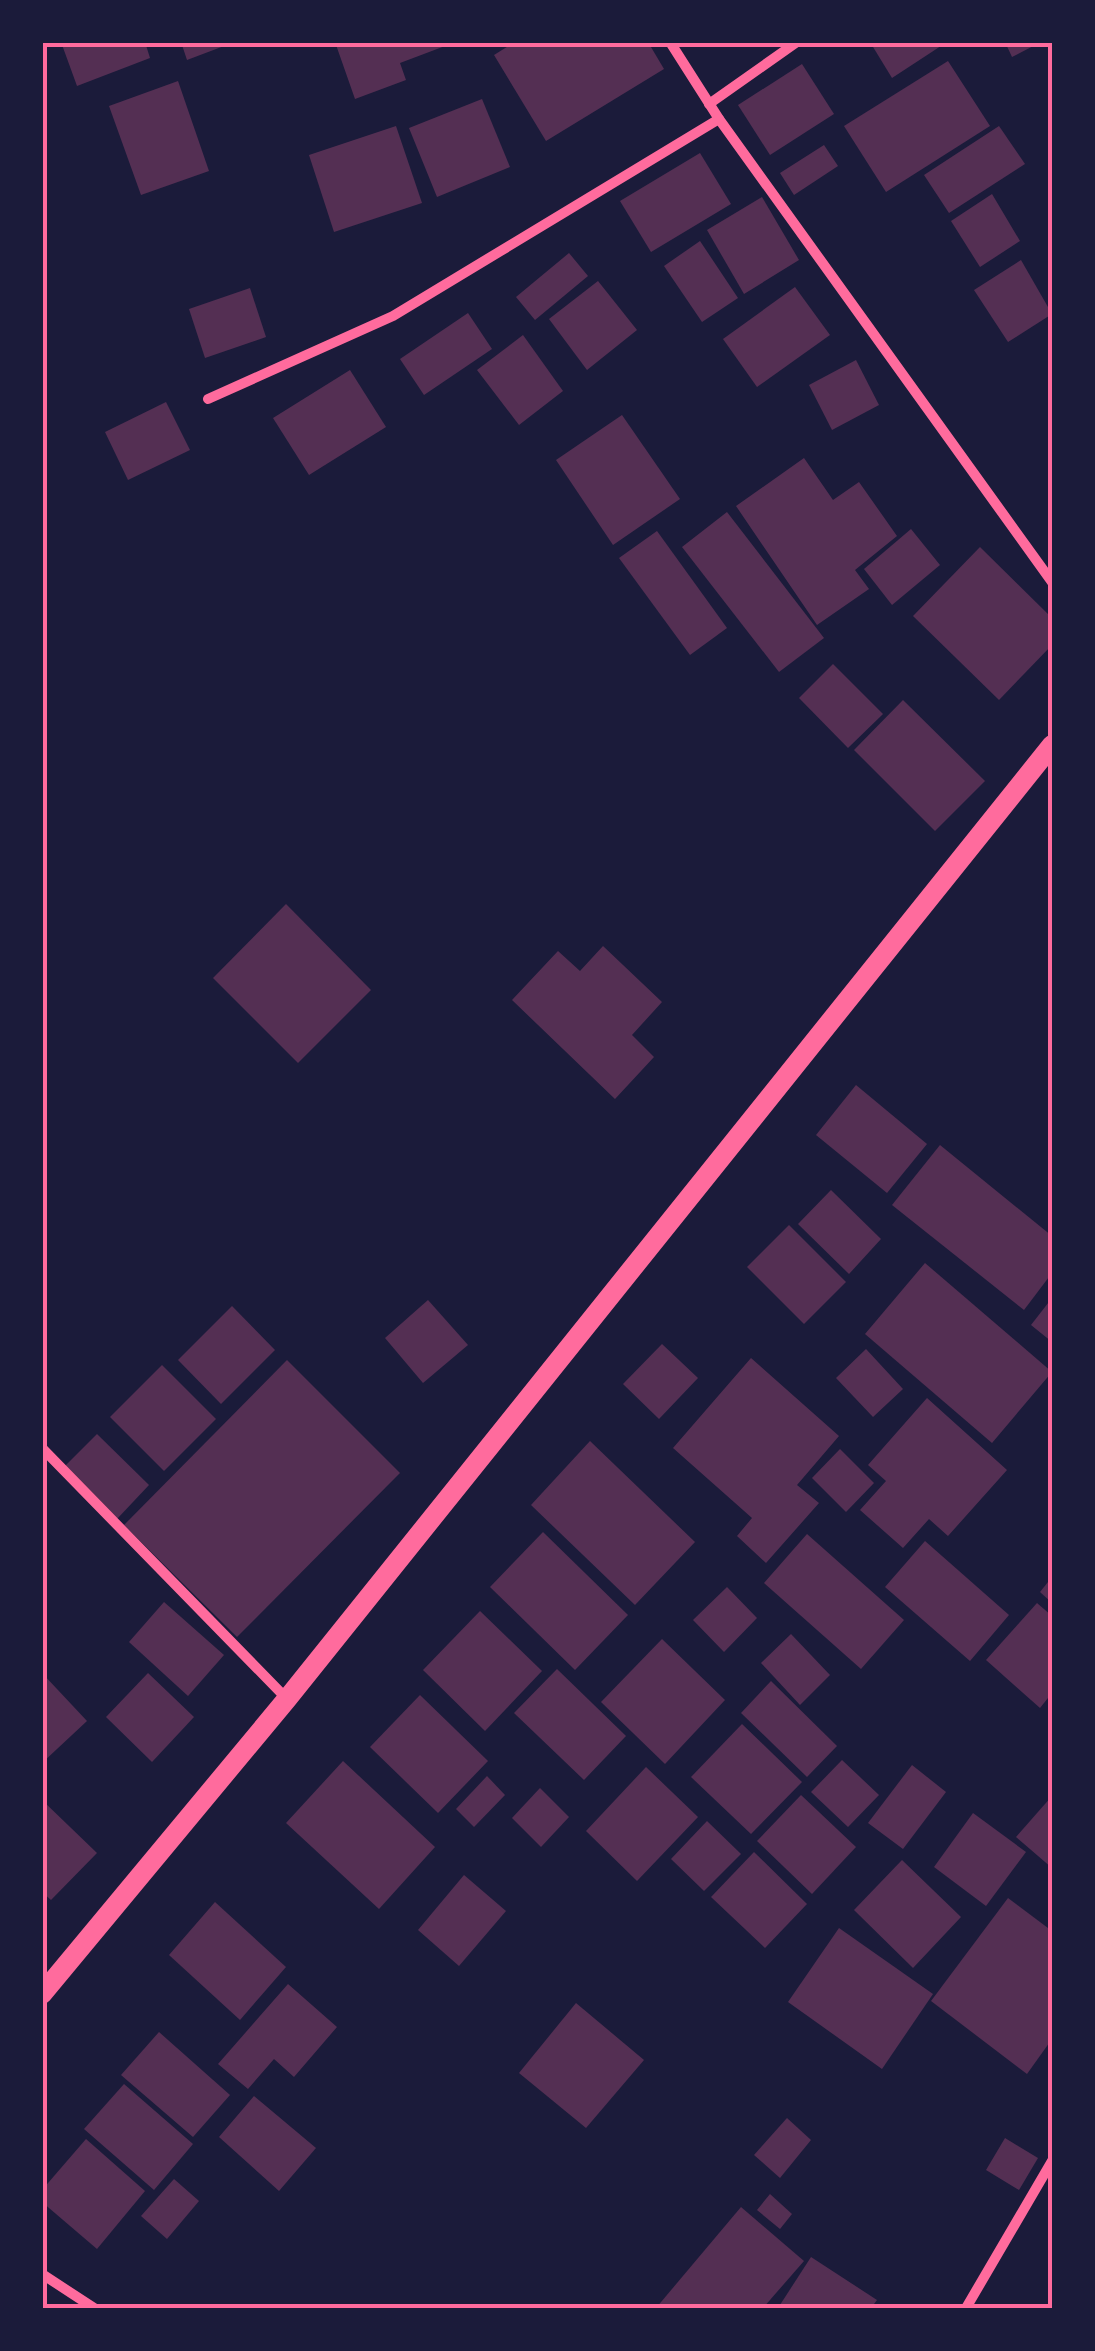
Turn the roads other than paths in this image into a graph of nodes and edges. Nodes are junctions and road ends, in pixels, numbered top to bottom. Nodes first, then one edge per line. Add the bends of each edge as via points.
1 (670, 42) edge
2 (798, 42) edge
3 (710, 104) junction
4 (719, 119) junction
5 (208, 399) dead end
6 (1052, 582) edge
7 (1052, 746) edge
8 (42, 1448) edge
9 (287, 1699) junction
10 (42, 1994) edge
11 (1052, 2161) edge
12 (42, 2274) edge
13 (94, 2308) edge
14 (966, 2308) edge

1 - 3 street
2 - 3 street
3 - 4 street
4 - 5 street via 393,316
4 - 6 street
7 - 9 main road
8 - 9 street
9 - 10 main road
11 - 14 street
12 - 13 street

